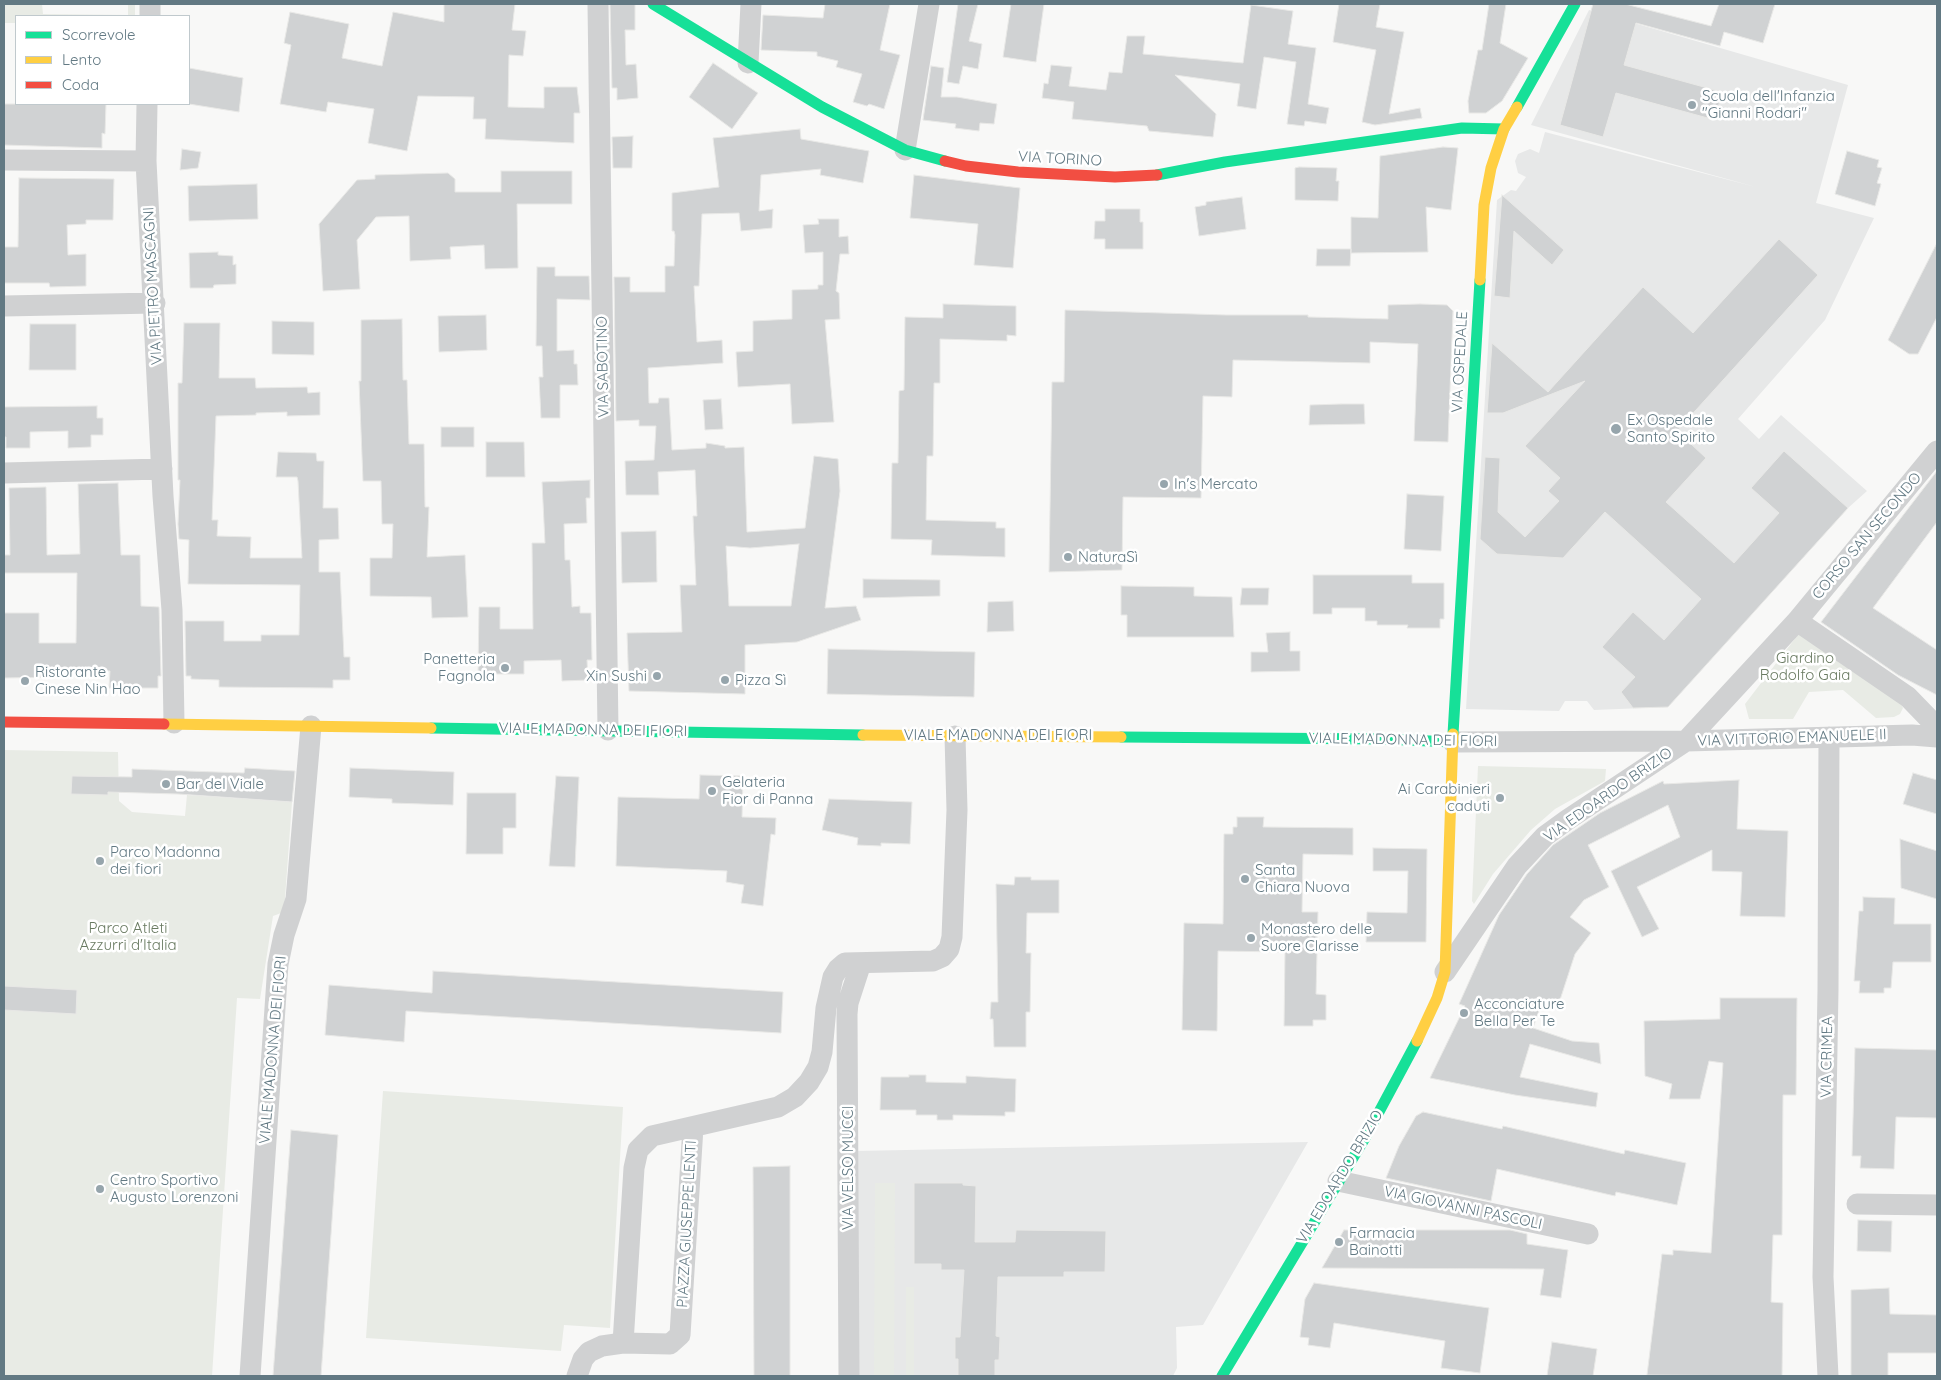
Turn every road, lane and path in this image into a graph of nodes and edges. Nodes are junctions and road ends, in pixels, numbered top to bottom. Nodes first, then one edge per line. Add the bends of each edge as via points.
1 (598, 4) edge
2 (653, 4) edge
3 (751, 4) edge
4 (929, 4) edge
5 (1574, 4) edge
6 (748, 63) junction
7 (147, 105) edge
8 (1504, 129) junction
9 (905, 150) junction
10 (4, 160) edge
11 (146, 161) junction
12 (154, 304) junction
13 (4, 306) edge
14 (1937, 451) edge
15 (162, 469) junction
16 (4, 472) edge
17 (1797, 621) junction
18 (4, 722) edge
19 (174, 722) junction
20 (311, 726) junction
21 (1937, 727) edge
22 (608, 730) junction
23 (955, 736) junction
24 (1828, 737) junction
25 (1937, 738) edge
26 (1686, 741) junction
27 (1453, 742) junction
28 (861, 963) junction
29 (1445, 972) junction
30 (693, 1127) junction
31 (1338, 1181) junction
32 (1857, 1204) dead end
33 (1937, 1205) edge
34 (1588, 1234) dead end
35 (623, 1343) junction
36 (250, 1376) edge
37 (577, 1376) edge
38 (849, 1376) edge
39 (1222, 1376) edge
40 (1828, 1376) edge

1 - 22 street, VIA SABOTINO
2 - 6 main road, VIA TORINO
3 - 6 street
4 - 9 street
5 - 8 main road, VIA OSPEDALE
6 - 9 main road, VIA TORINO via 822,107
7 - 11 street, VIA PIETRO MASCAGNI
8 - 9 main road, VIA TORINO via 1462,128 1225,162 1160,175 1115,177 966,166
8 - 27 main road, VIA OSPEDALE via 1491,168 1484,205
10 - 11 street
11 - 12 street, VIA PIETRO MASCAGNI
12 - 13 street
12 - 15 street, VIA PIETRO MASCAGNI
14 - 17 street, CORSO SAN SECONDO
15 - 16 street
15 - 19 street, VIA PIETRO MASCAGNI via 172,610
17 - 21 street via 1908,698
17 - 26 street, VIA VITTORIO EMANUELE II
18 - 19 main road, VIALE MADONNA DEI FIORI
19 - 20 main road, VIALE MADONNA DEI FIORI
20 - 22 main road, VIALE MADONNA DEI FIORI
20 - 36 street, VIALE MADONNA DEI FIORI via 296,899 278,964
22 - 23 main road, VIALE MADONNA DEI FIORI
23 - 27 main road, VIALE MADONNA DEI FIORI
23 - 28 street via 957,810 949,949 942,958 933,961
24 - 25 street, VIA VITTORIO EMANUELE II via 1912,735
24 - 26 street, VIA VITTORIO EMANUELE II
24 - 40 street, VIA CRIMEA via 1823,1277
26 - 27 street, VIALE MADONNA DEI FIORI
26 - 29 street, VIA EDOARDO BRIZIO via 1545,836 1517,866
27 - 29 main road, VIA EDOARDO BRIZIO
28 - 30 street via 845,963 833,977 818,1067 810,1082 795,1097 778,1107
28 - 38 street, VIA VELSO MUCCI via 847,1014
29 - 31 main road, VIA EDOARDO BRIZIO via 1420,1035
30 - 35 street, PIAZZA GIUSEPPE LENTI via 652,1136 638,1150 634,1168
30 - 35 street, PIAZZA GIUSEPPE LENTI via 680,1334 670,1344
31 - 34 street, VIA GIOVANNI PASCOLI
31 - 39 main road, VIA EDOARDO BRIZIO
32 - 33 street
35 - 37 street, PIAZZA GIUSEPPE LENTI via 589,1352 579,1365

